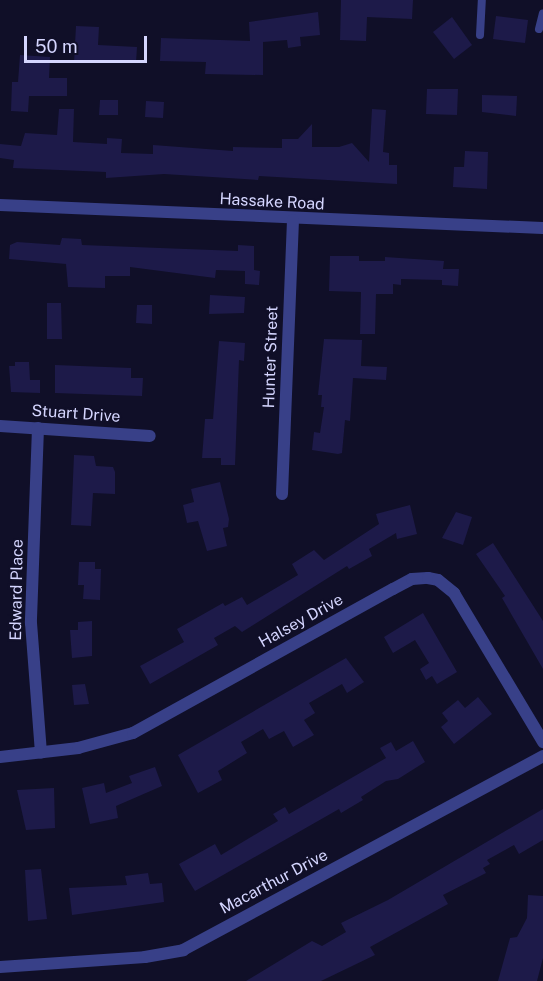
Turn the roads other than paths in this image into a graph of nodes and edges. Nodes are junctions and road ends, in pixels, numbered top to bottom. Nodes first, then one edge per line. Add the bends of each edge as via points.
1 (482, 0) edge
2 (543, 13) edge
3 (539, 29) dead end
4 (480, 35) dead end
5 (0, 206) edge
6 (293, 220) junction
7 (543, 228) edge
8 (0, 426) edge
9 (38, 428) junction
10 (150, 436) dead end
11 (282, 494) dead end
12 (543, 741) edge
13 (41, 753) junction
14 (543, 756) edge
15 (0, 757) edge
16 (0, 967) edge

1 - 4 lane
2 - 3 lane
5 - 6 street, Hassake Road
6 - 7 street, Hassake Road
6 - 11 street, Hunter Street
8 - 9 street, Stuart Drive
9 - 10 street, Stuart Drive
9 - 13 street, Edward Place via 31,623
12 - 13 street, Halsey Drive via 454,593 438,580 428,578 412,579 133,733
13 - 15 street, Halsey Drive
14 - 16 street, Macarthur Drive via 183,950 145,957

